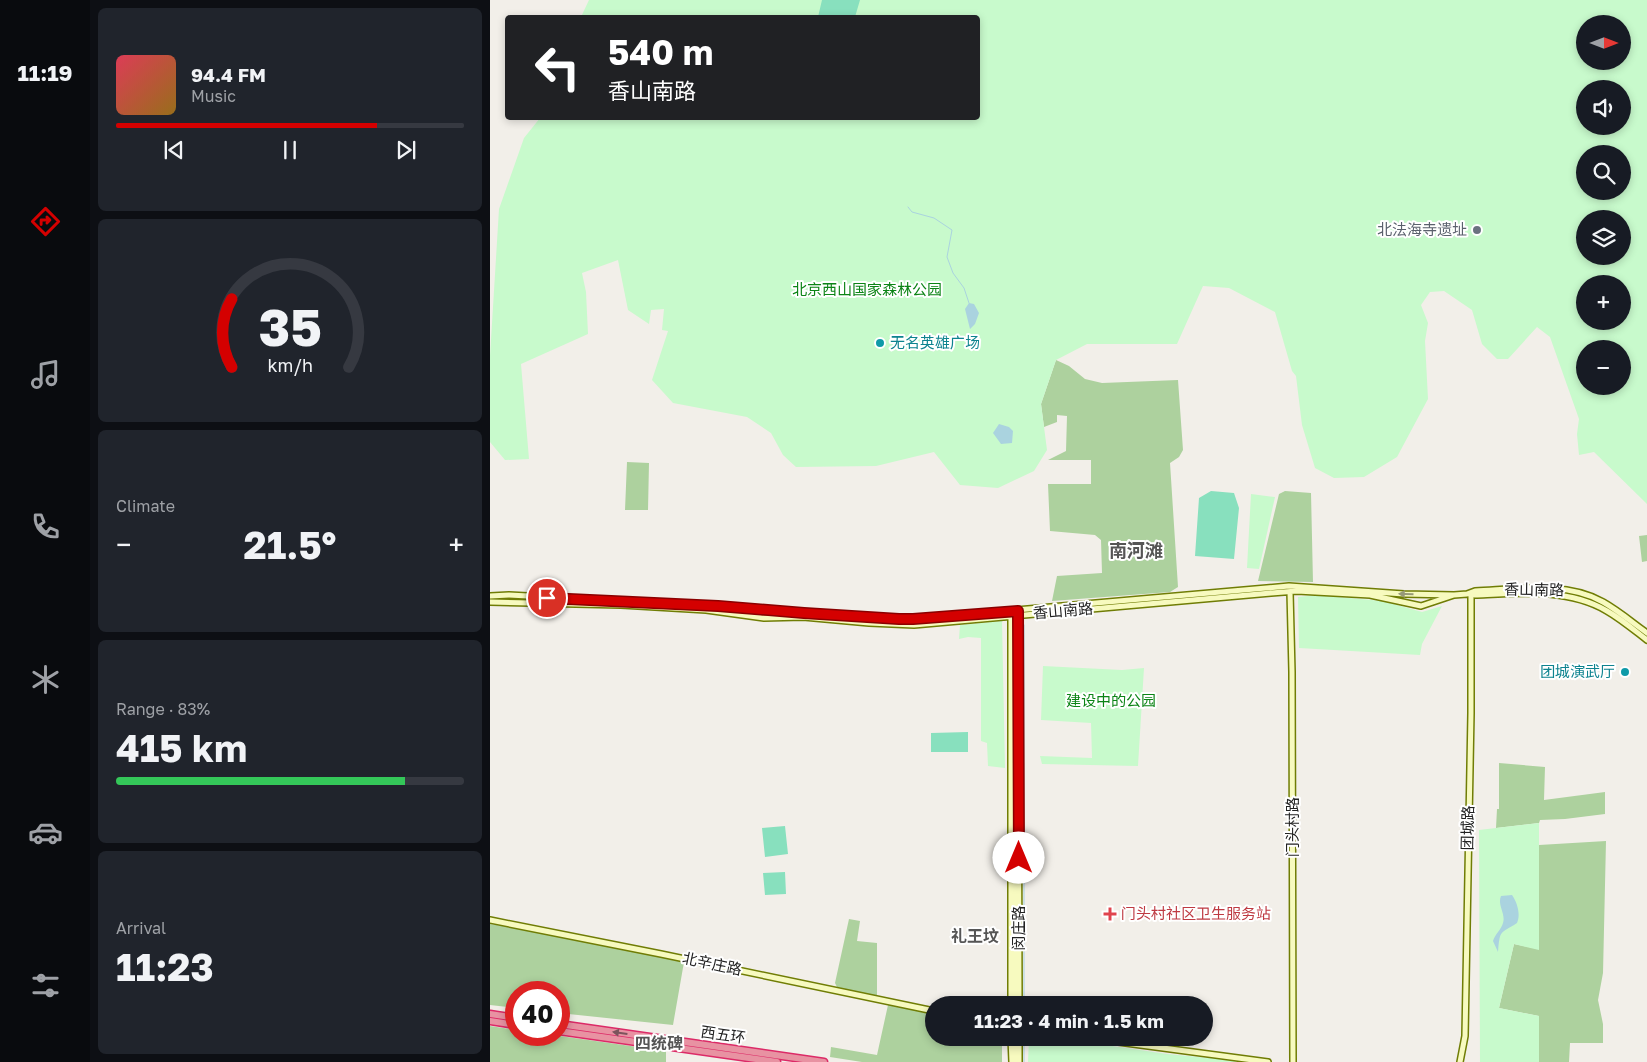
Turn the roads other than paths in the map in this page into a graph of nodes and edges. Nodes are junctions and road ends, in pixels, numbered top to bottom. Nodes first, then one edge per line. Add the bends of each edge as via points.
1 (1290, 592) junction
2 (1471, 593) junction
3 (1454, 595) junction
4 (490, 596) edge
5 (490, 602) edge
6 (1013, 613) junction
7 (1647, 633) edge
8 (1647, 640) edge
9 (490, 920) edge
10 (1012, 996) edge
11 (1019, 996) edge
12 (925, 1009) edge
13 (490, 1014) edge
14 (505, 1016) edge
15 (490, 1021) edge
16 (505, 1023) edge
17 (570, 1026) edge
18 (570, 1033) edge
19 (1012, 1046) edge
20 (1019, 1046) edge
21 (1148, 1046) edge
22 (777, 1062) edge
23 (824, 1062) edge
24 (1012, 1062) edge
25 (1019, 1062) edge
26 (1268, 1062) edge
27 (1293, 1062) edge
28 (1460, 1062) edge

1 - 3 street, 香山南路 via 1370,595 1422,606
1 - 6 street, 香山南路
1 - 27 street, 门头村路
2 - 3 street, 香山南路
2 - 7 street, 香山南路 via 1517,588 1573,591 1602,601
2 - 8 street, 香山南路 via 1549,594 1582,600 1607,611
2 - 28 street, 团城路 via 1464,1036
3 -> 6 street, 香山南路 via 1289,586
4 - 6 street, 香山南路 via 710,605 869,618 913,619
5 - 6 street, 香山南路 via 621,605 706,610 764,618 804,617 914,625
6 - 10 street, 闵庄路
6 - 11 street, 闵庄路
9 - 12 street, 北辛庄路
13 - 14 highway
15 - 16 highway
23 -> 17 highway, 西五环
18 - 22 highway, 西五环
19 - 24 street
20 - 25 street
21 - 26 street

